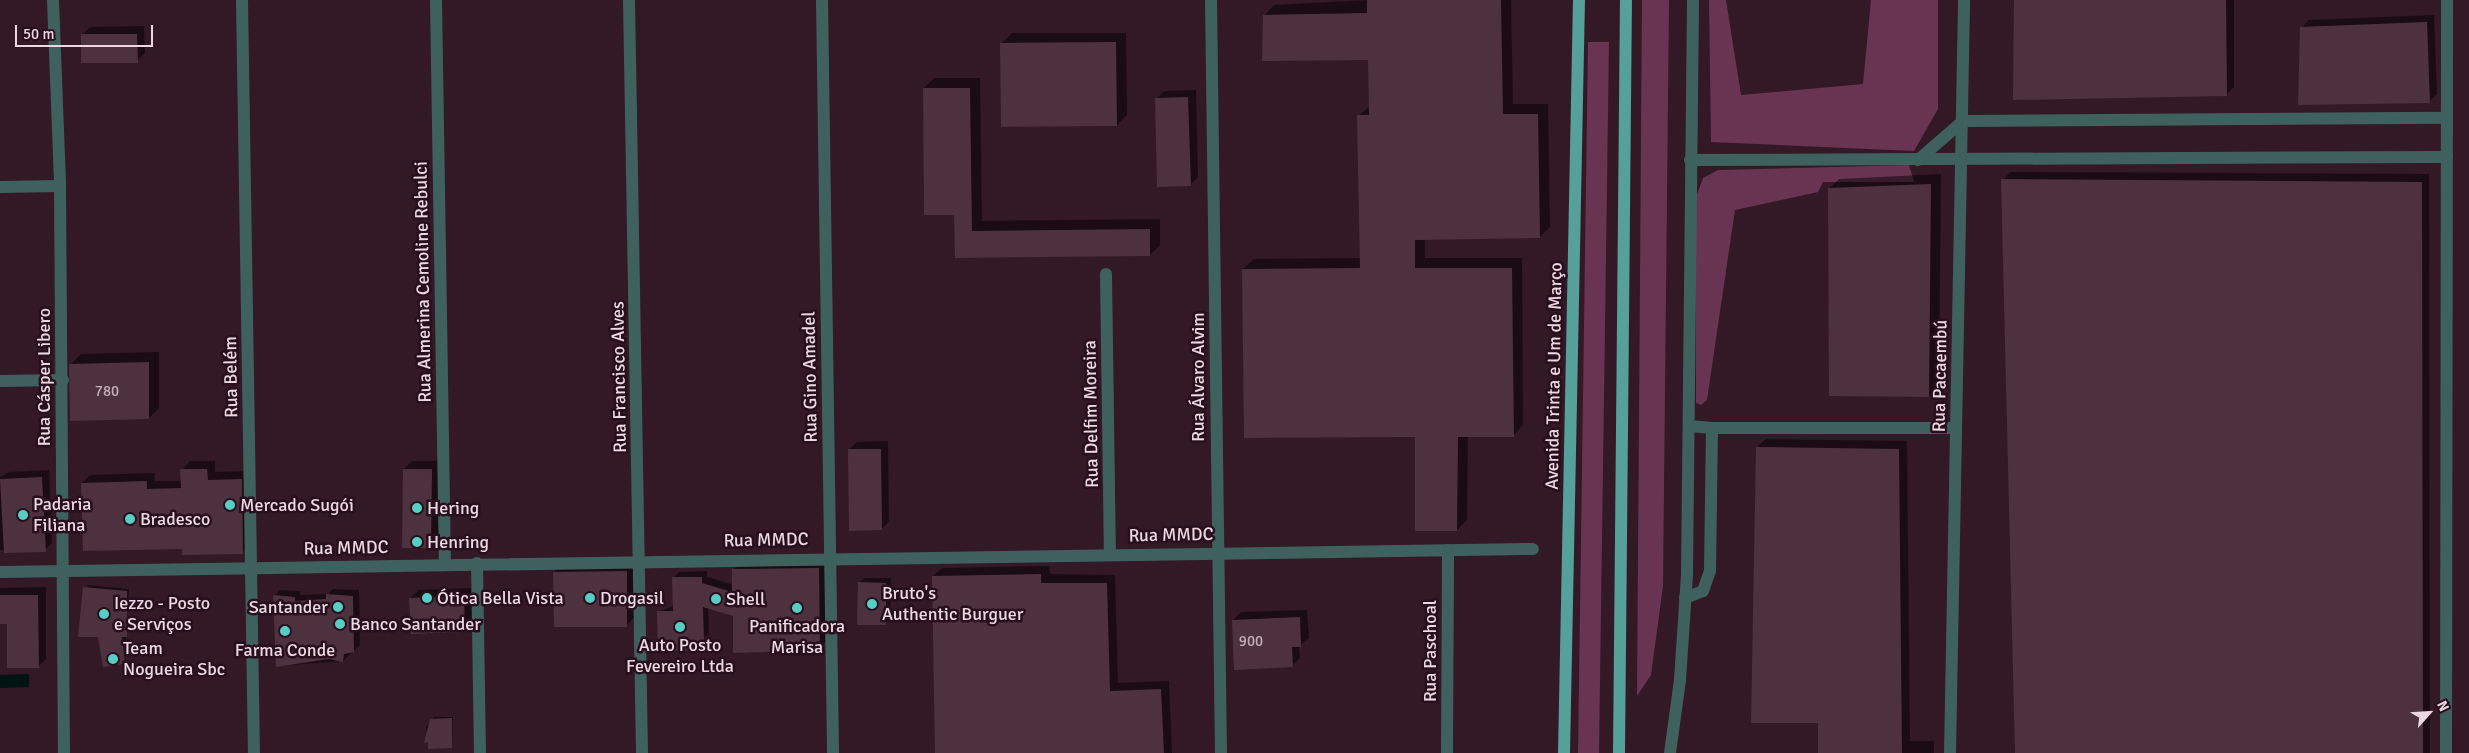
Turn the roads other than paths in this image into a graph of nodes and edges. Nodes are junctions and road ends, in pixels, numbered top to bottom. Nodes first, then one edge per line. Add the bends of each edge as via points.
1 (53, 0) edge
2 (242, 0) edge
3 (436, 0) edge
4 (629, 0) edge
5 (822, 0) edge
6 (1210, 0) edge
7 (1579, 0) edge
8 (1626, 0) edge
9 (1693, 0) edge
10 (1964, 0) edge
11 (2446, 0) edge
12 (2446, 118) junction
13 (1963, 121) junction
14 (1963, 157) junction
15 (2446, 157) junction
16 (1690, 160) junction
17 (1918, 160) junction
18 (60, 186) junction
19 (0, 187) edge
20 (1106, 274) dead end
21 (63, 380) junction
22 (0, 381) edge
23 (1690, 426) junction
24 (1712, 428) junction
25 (1956, 428) junction
26 (1533, 549) dead end
27 (1448, 550) junction
28 (1216, 552) junction
29 (1110, 554) junction
30 (830, 556) junction
31 (639, 559) junction
32 (477, 563) junction
33 (445, 564) junction
34 (251, 567) junction
35 (62, 571) junction
36 (0, 572) edge
37 (1685, 598) junction
38 (64, 753) edge
39 (254, 753) edge
40 (480, 753) edge
41 (642, 753) edge
42 (833, 753) edge
43 (1221, 753) edge
44 (1447, 753) edge
45 (1564, 753) edge
46 (1619, 753) edge
47 (1670, 753) edge
48 (1950, 753) edge
49 (2446, 753) edge

1 - 18 street, Rua Cásper Libero
2 - 34 street, Rua Belém
3 - 33 street, Rua Almerina Cemoline Rebulci
4 - 31 street, Rua Francisco Alves
5 - 30 street, Rua Gino Amadel
6 - 28 street, Rua Álvaro Alvim
7 - 45 main road, Avenida Trinta e Um de Março
8 - 46 main road
9 - 16 street
10 - 13 street, Rua Pacaembú
11 - 12 street
12 - 13 street
12 - 15 street
13 - 14 street, Rua Pacaembú
13 - 17 street
14 - 15 street
14 - 17 street
14 - 25 street, Rua Pacaembú
15 - 49 street
16 - 17 street
16 - 23 street
18 - 19 street
18 - 21 street, Rua Cásper Libero
20 - 29 street, Rua Delfim Moreira
21 - 22 street
21 - 35 street, Rua Cásper Libero
23 - 24 street
23 - 37 street
24 - 25 street
24 - 37 street via 1710,570 1702,591
25 - 48 street, Rua Pacaembú
26 - 27 street, Rua MMDC
27 - 28 street, Rua MMDC
27 - 44 street, Rua Paschoal
28 - 29 street, Rua MMDC
28 - 43 street, Rua Álvaro Alvim
29 - 30 street, Rua MMDC
30 - 31 street, Rua MMDC
30 - 42 street, Rua Gino Amadel
31 - 32 street, Rua MMDC
31 - 41 street, Rua Francisco Alves
32 - 33 street, Rua MMDC
32 - 40 street
33 - 34 street, Rua MMDC
34 - 35 street, Rua MMDC
34 - 39 street, Rua Belém
35 - 36 street, Rua MMDC
35 - 38 street, Rua Cásper Libero
37 - 47 street

